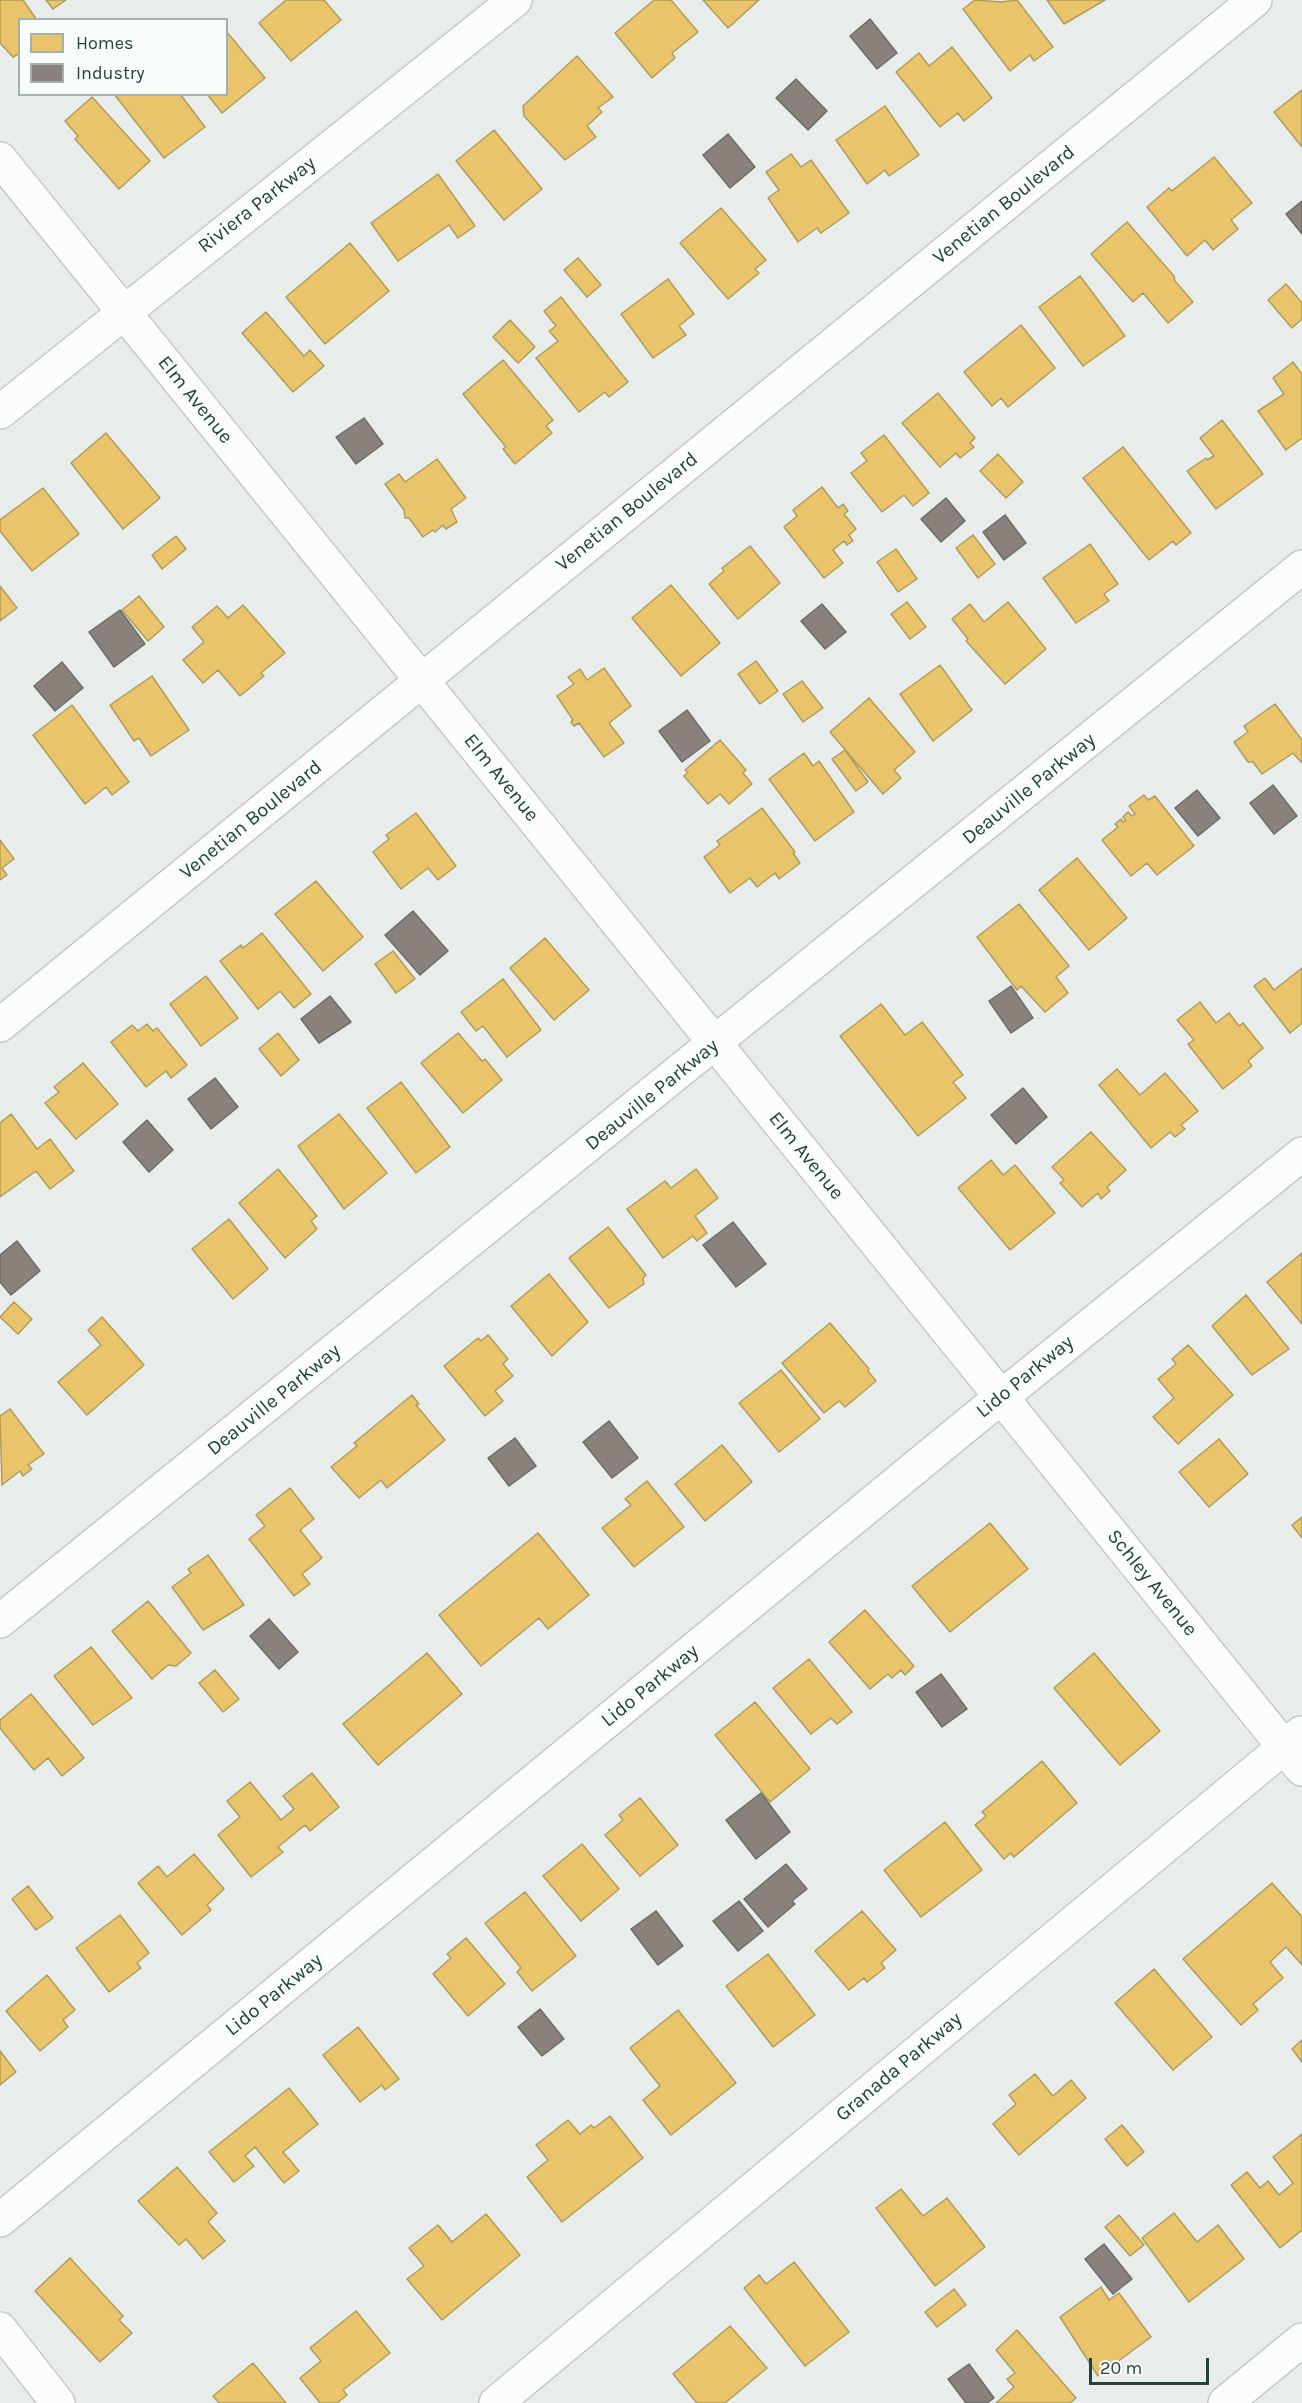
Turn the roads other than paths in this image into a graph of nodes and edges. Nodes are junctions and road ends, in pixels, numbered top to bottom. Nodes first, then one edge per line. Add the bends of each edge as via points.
1 (515, 0) edge
2 (1255, 0) edge
3 (0, 159) edge
4 (123, 311) junction
5 (0, 412) edge
6 (1302, 567) edge
7 (421, 680) junction
8 (0, 1025) edge
9 (715, 1044) junction
10 (1302, 1154) edge
11 (1002, 1397) junction
12 (0, 1621) edge
13 (1296, 1749) edge
14 (0, 2220) edge
15 (0, 2329) edge
16 (1302, 2340) edge
17 (58, 2403) edge
18 (496, 2403) edge
19 (1225, 2403) edge

1 - 4 street, Riviera Parkway
2 - 7 street, Venetian Boulevard
3 - 4 street, Elm Avenue
4 - 5 street, Riviera Parkway
4 - 7 street, Elm Avenue
6 - 9 street, Deauville Parkway
7 - 8 street, Venetian Boulevard
7 - 9 street, Elm Avenue
9 - 11 street, Elm Avenue
9 - 12 street, Deauville Parkway
10 - 11 street, Lido Parkway
11 - 13 street, Schley Avenue
11 - 14 street, Lido Parkway
13 - 18 street, Granada Parkway
15 - 17 street
16 - 19 street

